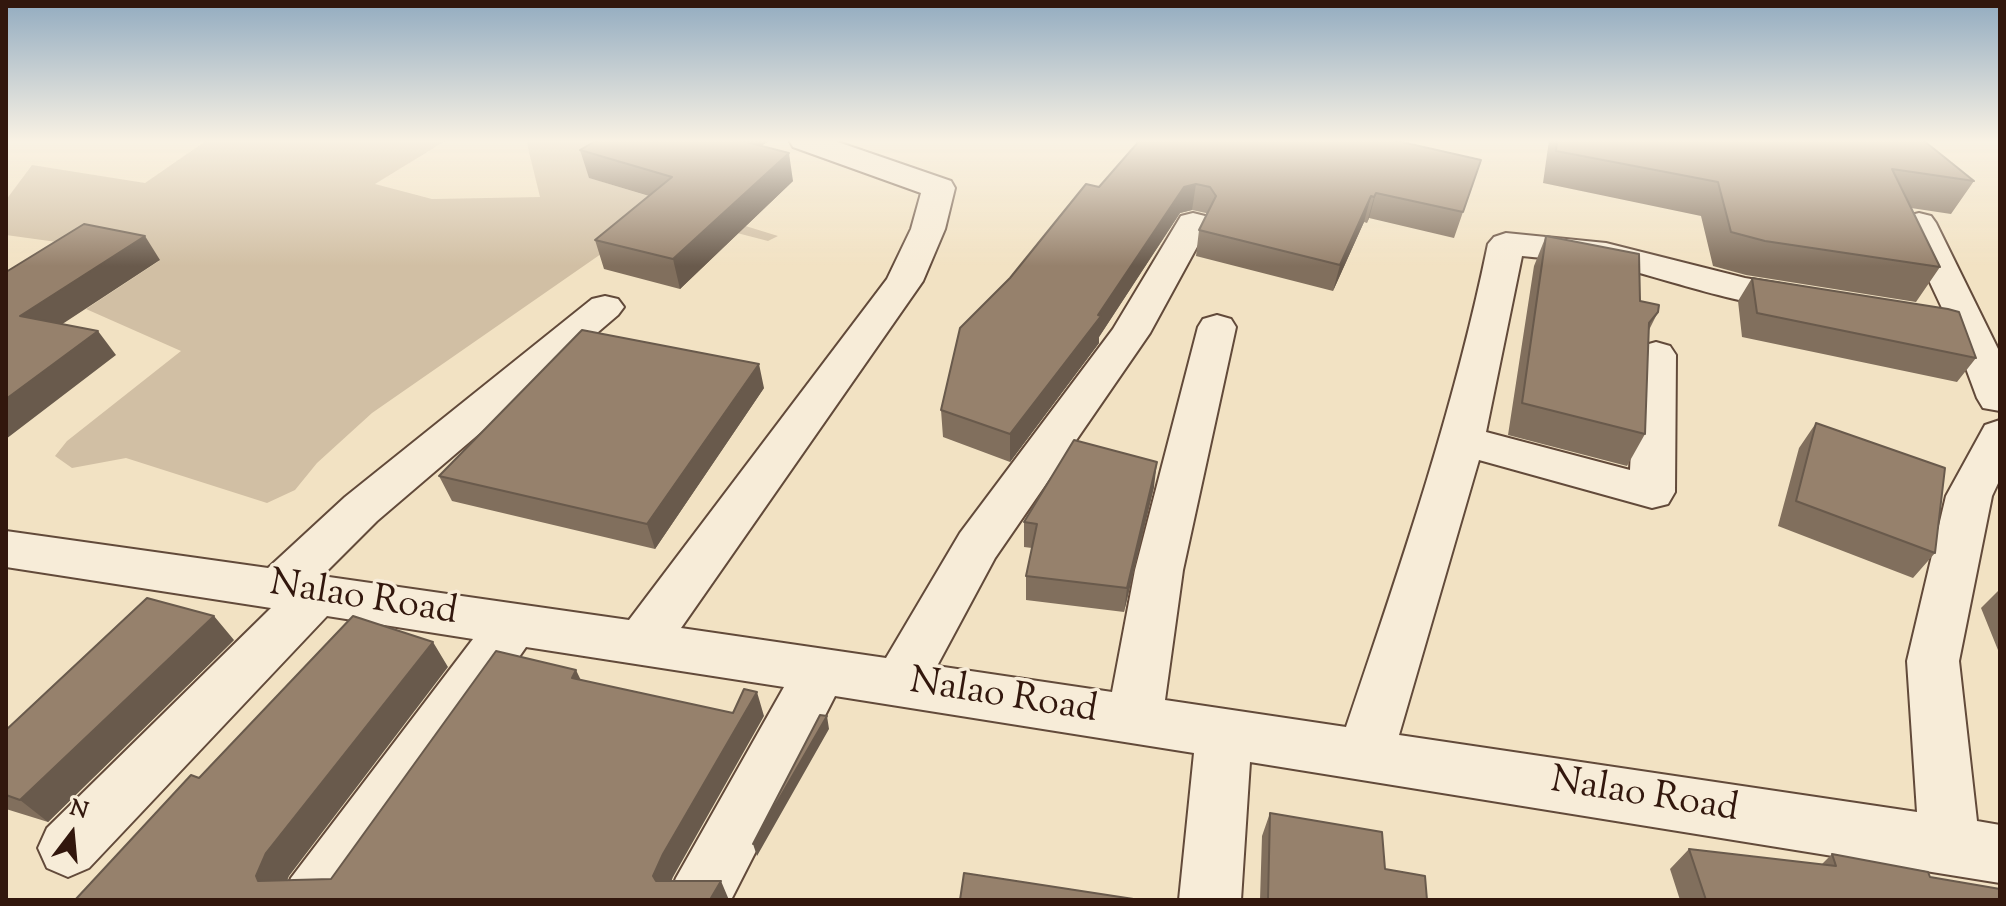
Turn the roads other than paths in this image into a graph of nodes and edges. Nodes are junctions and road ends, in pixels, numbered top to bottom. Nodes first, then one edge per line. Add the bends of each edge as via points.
1 (923, 182) edge
2 (1193, 223) dead end
3 (1919, 223) edge
4 (1835, 304) edge
5 (605, 307) dead end
6 (1925, 318) edge
7 (1969, 325) junction
8 (1217, 327) dead end
9 (1656, 355) dead end
10 (1999, 417) edge
11 (1461, 440) junction
12 (6, 549) edge
13 (297, 592) junction
14 (513, 624) junction
15 (641, 643) junction
16 (821, 671) junction
17 (900, 683) junction
18 (1135, 719) junction
19 (1224, 733) junction
20 (1365, 755) junction
21 (1949, 846) junction
22 (68, 848) dead end
23 (2000, 854) edge
24 (313, 900) edge
25 (698, 900) edge
26 (1210, 900) edge

1 - 15 street via 939,188 905,281
2 - 17 street via 1130,333 977,546
3 - 7 street
4 - 11 street via 1745,289 1606,254 1506,244 1494,320
5 - 13 street via 361,509
6 - 7 street
7 - 10 street
8 - 18 street via 1159,570
9 - 11 street via 1652,492
10 - 21 street via 1969,496 1933,661
11 - 20 street
12 - 13 street, Nalao Road
13 - 14 street, Nalao Road
13 - 22 street
14 - 15 street, Nalao Road
14 - 24 street
15 - 16 street, Nalao Road
16 - 17 street, Nalao Road
16 - 25 street
17 - 18 street, Nalao Road
18 - 19 street, Nalao Road
19 - 20 street, Nalao Road
19 - 26 street
20 - 21 street, Nalao Road
21 - 23 street, Nalao Road

